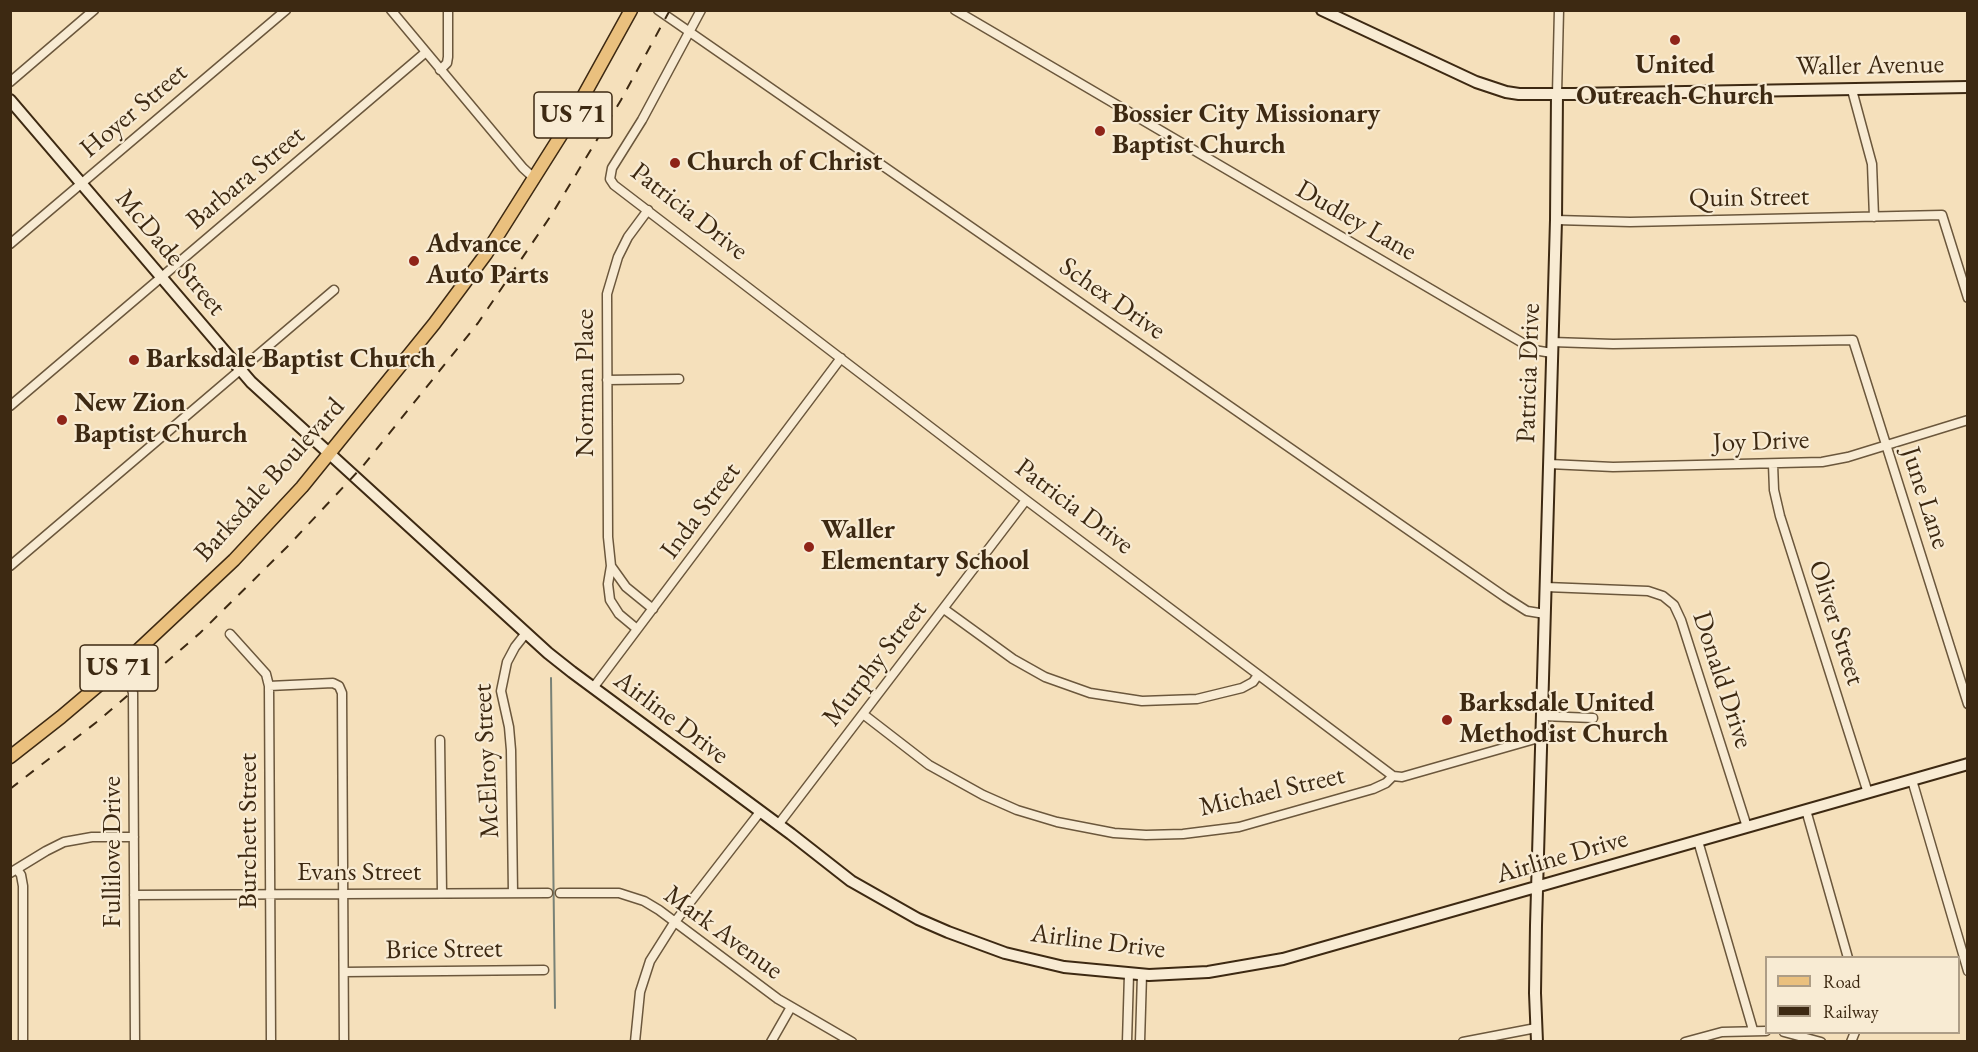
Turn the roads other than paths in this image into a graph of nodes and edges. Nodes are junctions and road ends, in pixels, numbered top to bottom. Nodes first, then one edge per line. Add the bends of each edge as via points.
1 (94, 10) edge
2 (285, 10) edge
3 (391, 10) edge
4 (448, 10) edge
5 (631, 10) edge
6 (658, 10) edge
7 (700, 10) edge
8 (955, 10) edge
9 (1322, 10) edge
10 (1558, 10) edge
11 (689, 31) junction
12 (426, 52) junction
13 (441, 70) junction
14 (10, 82) edge
15 (1968, 87) edge
16 (1852, 90) junction
17 (1557, 94) junction
18 (10, 100) edge
19 (535, 179) junction
20 (82, 184) junction
21 (648, 210) junction
22 (1874, 217) junction
23 (1556, 220) junction
24 (10, 244) edge
25 (161, 278) junction
26 (334, 290) dead end
27 (1968, 298) edge
28 (1852, 340) joint
29 (1552, 347) junction
30 (841, 358) junction
31 (240, 370) junction
32 (679, 379) dead end
33 (607, 380) junction
34 (10, 406) edge
35 (1968, 420) edge
36 (1886, 446) junction
37 (329, 454) junction
38 (1549, 464) junction
39 (1773, 464) junction
40 (1026, 500) junction
41 (10, 566) edge
42 (611, 566) junction
43 (1546, 587) junction
44 (652, 609) junction
45 (944, 609) junction
46 (1545, 614) junction
47 (637, 629) junction
48 (526, 633) junction
49 (230, 634) dead end
50 (120, 667) junction
51 (1258, 675) junction
52 (269, 686) junction
53 (593, 688) junction
54 (1968, 704) edge
55 (863, 714) junction
56 (1542, 716) junction
57 (1593, 718) dead end
58 (1542, 737) junction
59 (440, 740) dead end
60 (10, 757) edge
61 (1968, 764) edge
62 (1393, 776) junction
63 (1912, 780) junction
64 (1868, 793) junction
65 (1806, 810) junction
66 (760, 812) junction
67 (778, 825) junction
68 (1748, 827) junction
69 (134, 837) junction
70 (1698, 841) junction
71 (14, 871) edge
72 (1537, 888) junction
73 (442, 893) junction
74 (513, 893) junction
75 (548, 893) dead end
76 (560, 893) dead end
77 (271, 894) junction
78 (344, 894) junction
79 (134, 895) junction
80 (674, 922) junction
81 (1848, 956) edge
82 (544, 970) dead end
83 (1968, 971) edge
84 (344, 972) junction
85 (1129, 974) junction
86 (1142, 974) junction
87 (791, 1007) junction
88 (1536, 1028) junction
89 (1753, 1030) junction
90 (1765, 1031) edge
91 (1792, 1034) edge
92 (23, 1041) edge
93 (135, 1041) edge
94 (271, 1041) edge
95 (344, 1041) edge
96 (635, 1041) edge
97 (771, 1041) edge
98 (852, 1041) edge
99 (1127, 1041) edge
100 (1140, 1041) edge
101 (1463, 1041) edge
102 (1537, 1041) edge
103 (1685, 1041) edge
104 (1821, 1041) edge

1 - 14 street
2 - 20 street, Hoyer Street
3 - 12 street
4 - 13 street via 448,57
5 - 19 main road, Barksdale Boulevard / US 71
6 - 11 street, Schex Drive
7 - 11 street
8 - 29 street, Dudley Lane via 1534,350
9 - 17 street, Waller Avenue via 1493,88
10 - 17 street, Patricia Drive
11 - 21 street, Patricia Drive via 610,175 614,185
11 - 46 street, Schex Drive via 1504,597 1527,611
12 - 13 street
12 - 25 street, Barbara Street
13 - 19 street
15 - 16 street, Waller Avenue
16 - 17 street, Waller Avenue
16 - 22 street via 1871,159
17 - 23 street, Patricia Drive
18 - 20 street, McDade Street
19 - 37 main road, Barksdale Boulevard / US 71 via 442,314
20 - 24 street, Hoyer Street
20 - 25 street, McDade Street
21 - 30 street, Patricia Drive
21 - 33 street, Norman Place via 628,237 612,274 606,304
22 - 23 street, Quin Street
22 - 27 street, Quin Street via 1942,215
23 - 29 street, Patricia Drive
25 - 31 street, McDade Street
25 - 34 street, Barbara Street
26 - 31 street
28 - 29 street, Dudley Lane
28 - 36 street, June Lane
29 - 38 street, Patricia Drive
30 - 40 street, Patricia Drive
30 - 44 street, Inda Street
31 - 37 street, McDade Street
31 - 41 street
32 - 33 street
33 - 42 street, Norman Place
35 - 36 street, Joy Drive
36 - 39 street, Joy Drive via 1830,460
36 - 54 street, June Lane
37 - 48 street, Airline Drive
37 - 50 main road, Barksdale Boulevard / US 71 via 234,560
38 - 39 street, Joy Drive
38 - 43 street, Patricia Drive
39 - 64 street, Oliver Street via 1780,516
40 - 45 street, Murphy Street
40 - 51 street, Patricia Drive
42 - 44 street via 626,587
42 - 47 street, Norman Place via 610,600
43 - 46 street, Patricia Drive
43 - 68 street, Donald Drive via 1648,591 1674,605
44 - 47 street, Inda Street
45 - 51 street via 1018,662 1065,685 1103,696 1142,701 1197,699 1242,688
45 - 55 street, Murphy Street
46 - 56 street, Patricia Drive
47 - 53 street, Inda Street
48 - 53 street, Airline Drive
48 - 74 street, McElroy Street via 507,663 501,692 511,750
49 - 52 street, Burchett Street via 266,674
50 - 60 main road, Barksdale Boulevard / US 71
50 - 69 street, Fullilove Drive via 133,693
51 - 62 street, Patricia Drive
52 - 77 street, Burchett Street
52 - 78 street via 339,686
53 - 66 street, Airline Drive
55 - 62 street, Michael Street via 929,765 982,795 1057,822 1114,833 1183,834 1239,827 1372,789
55 - 67 street, Murphy Street
56 - 57 street
56 - 58 street, Patricia Drive
58 - 62 street via 1402,777
58 - 72 street, Patricia Drive
59 - 73 street
61 - 63 street, Airline Drive
63 - 64 street, Airline Drive
63 - 83 street
64 - 65 street, Airline Drive
65 - 68 street, Airline Drive
65 - 81 street
66 - 67 street, Airline Drive
66 - 80 street
67 - 85 street, Airline Drive via 851,881 948,932 1005,953 1064,967
68 - 70 street, Airline Drive
69 - 71 street via 64,842
69 - 79 street, Fullilove Drive
70 - 72 street, Airline Drive
70 - 89 street
71 - 92 street via 21,875 23,886
72 - 86 street, Airline Drive via 1283,959 1208,972
72 - 88 street, Patricia Drive
73 - 74 street, Evans Street
73 - 78 street, Evans Street
74 - 75 street, Evans Street
76 - 80 street, Mark Avenue via 627,894 652,905
77 - 78 street, Evans Street
77 - 79 street, Evans Street
77 - 94 street, Burchett Street
78 - 84 street
79 - 93 street, Fullilove Drive
80 - 87 street, Mark Avenue
80 - 96 street via 644,975
82 - 84 street, Brice Street
84 - 95 street
85 - 86 street, Airline Drive
85 - 99 street
86 - 100 street
87 - 97 street
87 - 98 street, Mark Avenue
88 - 101 street
88 - 102 street, Patricia Drive
89 - 90 street
89 - 103 street
91 - 104 street

